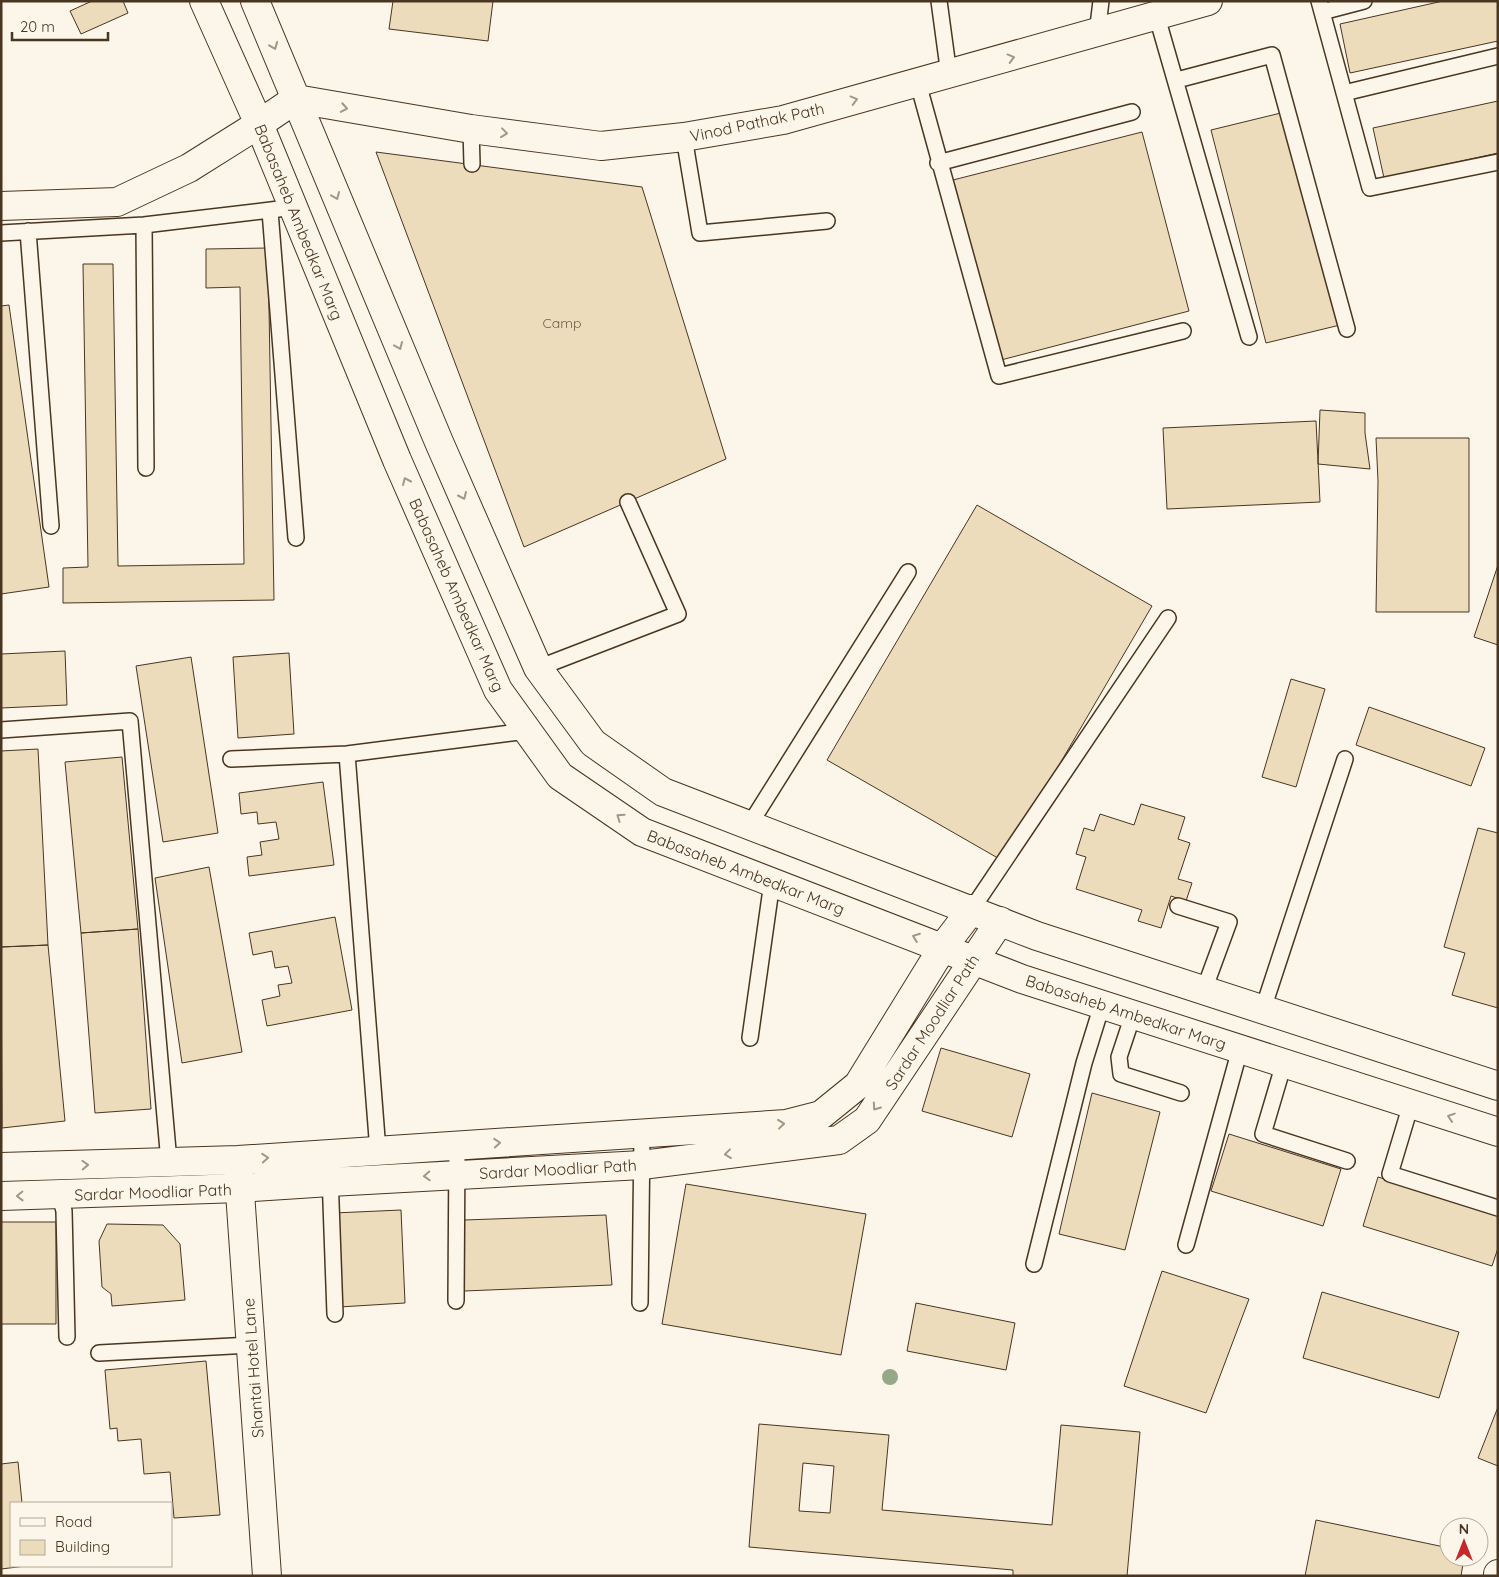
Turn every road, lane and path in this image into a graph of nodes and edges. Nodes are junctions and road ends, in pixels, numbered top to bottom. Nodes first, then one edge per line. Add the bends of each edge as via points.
1 (204, 1) edge
2 (255, 1) edge
3 (938, 1) edge
4 (1100, 1) edge
5 (1364, 1) edge
6 (1199, 3) edge
7 (1320, 7) edge
8 (1157, 17) junction
9 (1098, 34) junction
10 (1498, 56) edge
11 (949, 75) junction
12 (1176, 80) junction
13 (918, 83) junction
14 (1344, 93) junction
15 (296, 100) junction
16 (1132, 112) dead end
17 (259, 124) junction
18 (471, 129) junction
19 (684, 137) junction
20 (938, 162) junction
21 (1498, 162) edge
22 (472, 164) dead end
23 (1, 206) edge
24 (281, 208) junction
25 (827, 221) dead end
26 (144, 225) junction
27 (28, 231) junction
28 (1, 234) edge
29 (1347, 329) dead end
30 (1183, 331) dead end
31 (1250, 337) dead end
32 (146, 468) dead end
33 (628, 502) dead end
34 (52, 526) dead end
35 (296, 538) dead end
36 (908, 572) dead end
37 (1168, 618) dead end
38 (538, 668) junction
39 (1, 730) edge
40 (527, 731) junction
41 (347, 754) junction
42 (231, 759) dead end
43 (1345, 759) dead end
44 (750, 824) junction
45 (772, 882) junction
46 (1178, 906) dead end
47 (972, 909) junction
48 (1000, 921) junction
49 (943, 947) junction
50 (973, 960) junction
51 (1204, 990) junction
52 (1102, 1005) junction
53 (1263, 1009) junction
54 (1133, 1015) junction
55 (750, 1038) dead end
56 (1240, 1049) junction
57 (1284, 1063) junction
58 (1498, 1086) edge
59 (1181, 1093) dead end
60 (1411, 1104) junction
61 (1498, 1132) edge
62 (642, 1134) junction
63 (457, 1146) junction
64 (378, 1151) junction
65 (330, 1154) junction
66 (238, 1160) junction
67 (1347, 1161) dead end
68 (169, 1162) junction
69 (57, 1166) junction
70 (642, 1166) junction
71 (1, 1167) edge
72 (457, 1175) junction
73 (330, 1182) junction
74 (240, 1188) junction
75 (59, 1195) junction
76 (1, 1196) edge
77 (1498, 1208) edge
78 (1186, 1245) dead end
79 (1034, 1264) dead end
80 (456, 1301) dead end
81 (640, 1303) dead end
82 (334, 1314) dead end
83 (67, 1337) dead end
84 (251, 1345) junction
85 (99, 1353) dead end
86 (267, 1576) edge

1 - 17 main road, Babasaheb Ambedkar Marg
2 -> 15 main road
3 - 11 lane
4 - 9 lane
5 - 7 lane
6 - 8 main road, Vinod Pathak Path
7 - 14 lane
8 - 9 main road, Vinod Pathak Path
8 - 12 lane
11 -> 9 main road, Vinod Pathak Path
10 - 14 lane
11 - 13 main road, Vinod Pathak Path
12 - 29 lane via 1272,54
12 - 31 lane
19 -> 13 main road, Vinod Pathak Path via 783,120
13 - 20 lane
14 - 21 lane via 1370,188
15 - 17 main road
15 -> 18 main road, Vinod Pathak Path
15 -> 38 main road
16 - 20 lane
17 - 23 main road via 189,168 117,202
17 - 24 main road, Babasaheb Ambedkar Marg
18 -> 19 main road, Vinod Pathak Path via 601,146
18 - 22 lane
19 - 25 lane via 700,233
20 - 30 lane via 998,376
24 - 26 lane
24 - 35 lane
40 -> 24 main road, Babasaheb Ambedkar Marg via 498,690
26 - 27 lane
26 - 32 lane
27 - 28 lane
27 - 34 lane
33 - 38 lane via 678,614
36 - 44 lane
37 - 47 lane
38 - 44 main road via 593,743 664,792
39 - 68 lane via 130,721
40 - 41 lane
45 -> 40 main road, Babasaheb Ambedkar Marg via 642,832 560,776
41 - 42 lane
41 - 64 lane
43 - 53 lane
44 - 47 main road
49 -> 45 main road, Babasaheb Ambedkar Marg
45 - 55 lane
46 - 51 lane via 1228,922
47 - 48 main road
47 - 49 main road, Sardar Moodliar Path
48 - 50 main road, Sardar Moodliar Path
48 - 51 main road
49 - 50 main road, Babasaheb Ambedkar Marg
62 -> 49 main road, Sardar Moodliar Path via 786,1124 821,1115 858,1085
50 - 52 main road, Babasaheb Ambedkar Marg
50 -> 70 main road, Sardar Moodliar Path via 867,1120 839,1140
51 - 53 main road
52 - 54 main road, Babasaheb Ambedkar Marg
52 - 79 lane via 1084,1063
53 - 58 main road
54 - 56 main road, Babasaheb Ambedkar Marg
54 - 59 lane via 1119,1057 1122,1074
56 - 57 main road, Babasaheb Ambedkar Marg
56 - 78 lane
57 - 60 main road, Babasaheb Ambedkar Marg
57 - 67 lane via 1263,1134
61 -> 60 main road, Babasaheb Ambedkar Marg
60 - 77 lane via 1390,1174
63 -> 62 main road, Sardar Moodliar Path
62 - 70 lane
63 - 64 main road, Sardar Moodliar Path
63 - 72 lane
64 - 65 main road, Sardar Moodliar Path
66 -> 65 main road, Sardar Moodliar Path
65 - 73 lane
66 - 68 main road, Sardar Moodliar Path
66 - 74 main road, Shantai Hotel Lane
69 -> 68 main road, Sardar Moodliar Path
69 - 71 main road, Sardar Moodliar Path
69 - 75 lane
70 - 72 main road, Sardar Moodliar Path
70 - 81 lane
72 -> 73 main road, Sardar Moodliar Path
72 - 80 lane
73 - 74 main road, Sardar Moodliar Path
73 - 82 lane
74 - 75 main road, Sardar Moodliar Path
74 - 84 main road, Shantai Hotel Lane
75 -> 76 main road, Sardar Moodliar Path
75 - 83 lane via 64,1212
84 - 85 lane
84 - 86 main road, Shantai Hotel Lane

